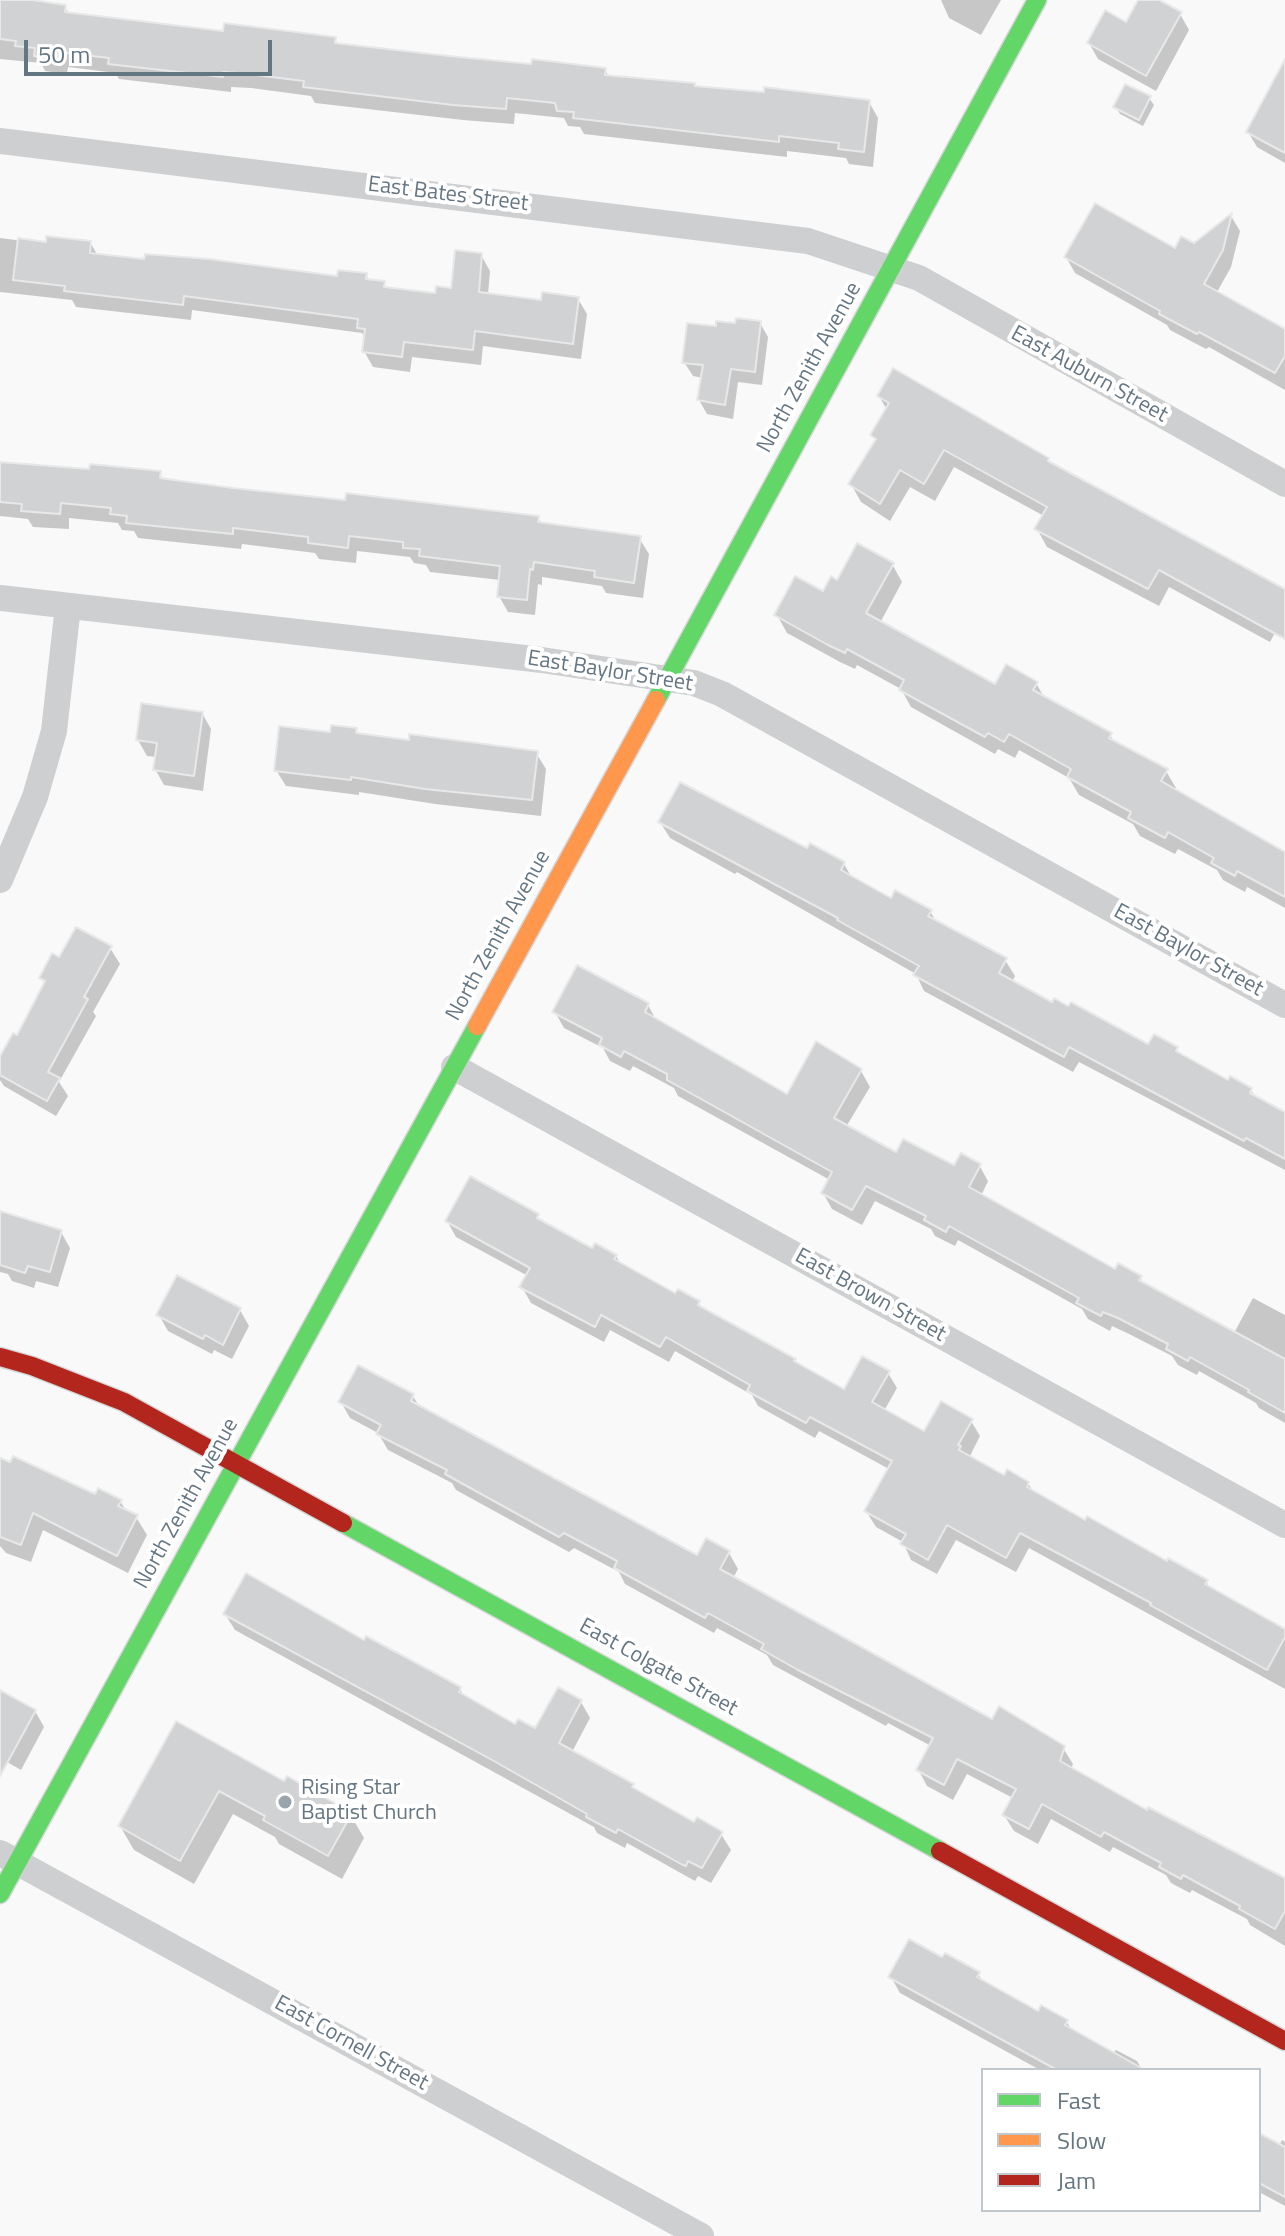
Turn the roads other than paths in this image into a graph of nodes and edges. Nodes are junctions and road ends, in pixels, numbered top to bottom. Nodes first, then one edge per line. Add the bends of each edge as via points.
1 (1037, 0) edge
2 (0, 141) edge
3 (892, 268) junction
4 (1285, 484) edge
5 (0, 598) edge
6 (68, 606) junction
7 (668, 679) junction
8 (0, 880) edge
9 (1285, 1005) edge
10 (454, 1067) junction
11 (0, 1357) edge
12 (236, 1463) junction
13 (1285, 1525) edge
14 (9, 1857) edge
15 (0, 1894) edge
16 (1285, 2041) edge
17 (701, 2236) edge

1 - 3 street, North Zenith Avenue
2 - 3 street, East Bates Street via 808,241
3 - 4 street, East Auburn Street via 919,278
3 - 7 street, North Zenith Avenue
5 - 6 street, East Baylor Street
6 - 7 street, East Baylor Street
6 - 8 street via 54,731 35,797
7 - 9 street, East Baylor Street via 722,694
7 - 10 street, North Zenith Avenue
10 - 12 street, North Zenith Avenue
10 - 13 street, East Brown Street
11 - 12 street, East Colgate Street via 124,1402
12 - 14 street, North Zenith Avenue
12 - 16 street, East Colgate Street
14 - 15 street, North Zenith Avenue
14 - 17 street, East Cornell Street

